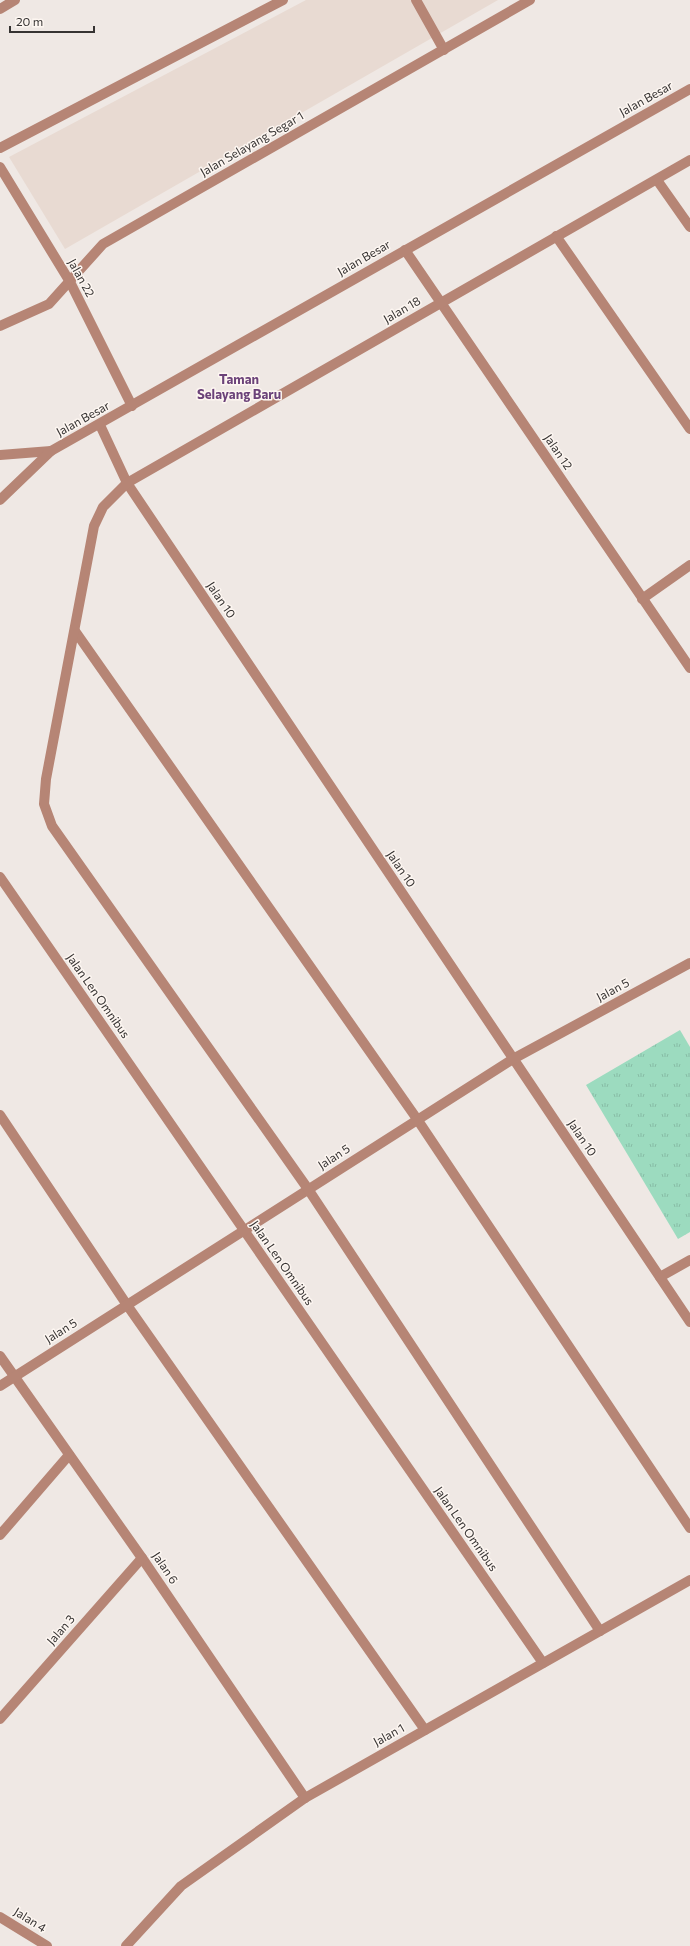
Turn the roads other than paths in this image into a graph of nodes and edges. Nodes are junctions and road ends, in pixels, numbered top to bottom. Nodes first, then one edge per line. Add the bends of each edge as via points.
1 (15, 0) edge
2 (283, 0) edge
3 (416, 0) edge
4 (530, 0) edge
5 (0, 9) edge
6 (444, 50) junction
7 (690, 89) edge
8 (0, 148) edge
9 (690, 160) edge
10 (0, 167) edge
11 (657, 180) junction
12 (690, 227) edge
13 (556, 236) junction
14 (405, 250) junction
15 (70, 282) junction
16 (440, 302) junction
17 (0, 326) edge
18 (132, 406) junction
19 (100, 425) junction
20 (690, 429) edge
21 (51, 452) junction
22 (0, 455) edge
23 (127, 483) junction
24 (0, 500) edge
25 (690, 565) edge
26 (642, 599) junction
27 (75, 631) junction
28 (690, 668) edge
29 (0, 877) edge
30 (690, 963) edge
31 (513, 1059) junction
32 (0, 1115) edge
33 (417, 1119) junction
34 (308, 1189) junction
35 (244, 1230) junction
36 (690, 1260) edge
37 (660, 1277) junction
38 (127, 1305) junction
39 (690, 1322) edge
40 (0, 1356) edge
41 (14, 1376) junction
42 (0, 1386) edge
43 (69, 1455) junction
44 (690, 1528) edge
45 (0, 1535) edge
46 (142, 1558) junction
47 (690, 1580) edge
48 (600, 1631) junction
49 (543, 1663) junction
50 (0, 1719) edge
51 (425, 1730) junction
52 (304, 1798) junction
53 (0, 1917) edge
54 (47, 1946) edge
55 (126, 1946) edge

1 - 5 street
2 - 8 street
3 - 6 street
4 - 6 street, Jalan Selayang Segar 1
6 - 15 street, Jalan Selayang Segar 1 via 103,244
7 - 14 street, Jalan Besar
9 - 11 street, Jalan 18
10 - 15 street, Jalan 22
11 - 12 street
11 - 13 street, Jalan 18
13 - 16 street, Jalan 18
13 - 20 street
14 - 16 street, Jalan 12
14 - 18 street, Jalan Besar
15 - 17 street, Jalan Selayang Segar 1 via 49,304
15 - 18 street, Jalan 22
16 - 23 street, Jalan 18
16 - 26 street, Jalan 12
18 - 19 street, Jalan Besar
19 - 21 street, Jalan Besar
19 - 23 street, Jalan 10
21 - 22 street, Jalan Besar
21 - 24 street, Jalan Besar via 14,484
23 - 27 street, Jalan 18 via 103,507 94,526
23 - 31 street, Jalan 10
25 - 26 street
26 - 28 street, Jalan 12
27 - 33 street
27 - 34 street, Jalan 18 via 46,779 44,804 52,826
29 - 35 street, Jalan Len Omnibus
30 - 31 street, Jalan 5
31 - 33 street, Jalan 5
31 - 37 street, Jalan 10
32 - 38 street
33 - 34 street, Jalan 5
33 - 44 street
34 - 35 street, Jalan 5
34 - 48 street, Jalan 18
35 - 38 street, Jalan 5
35 - 49 street, Jalan Len Omnibus
36 - 37 street
37 - 39 street, Jalan 10
38 - 41 street, Jalan 5
38 - 51 street
40 - 41 street, Jalan 6
41 - 42 street, Jalan 5
41 - 43 street, Jalan 6
43 - 45 street
43 - 46 street, Jalan 6
46 - 50 street, Jalan 3
46 - 52 street, Jalan 6
47 - 48 street, Jalan 1
48 - 49 street, Jalan 1
49 - 51 street, Jalan 1
51 - 52 street, Jalan 1
52 - 55 street, Jalan 1 via 181,1886
53 - 54 street, Jalan 4

